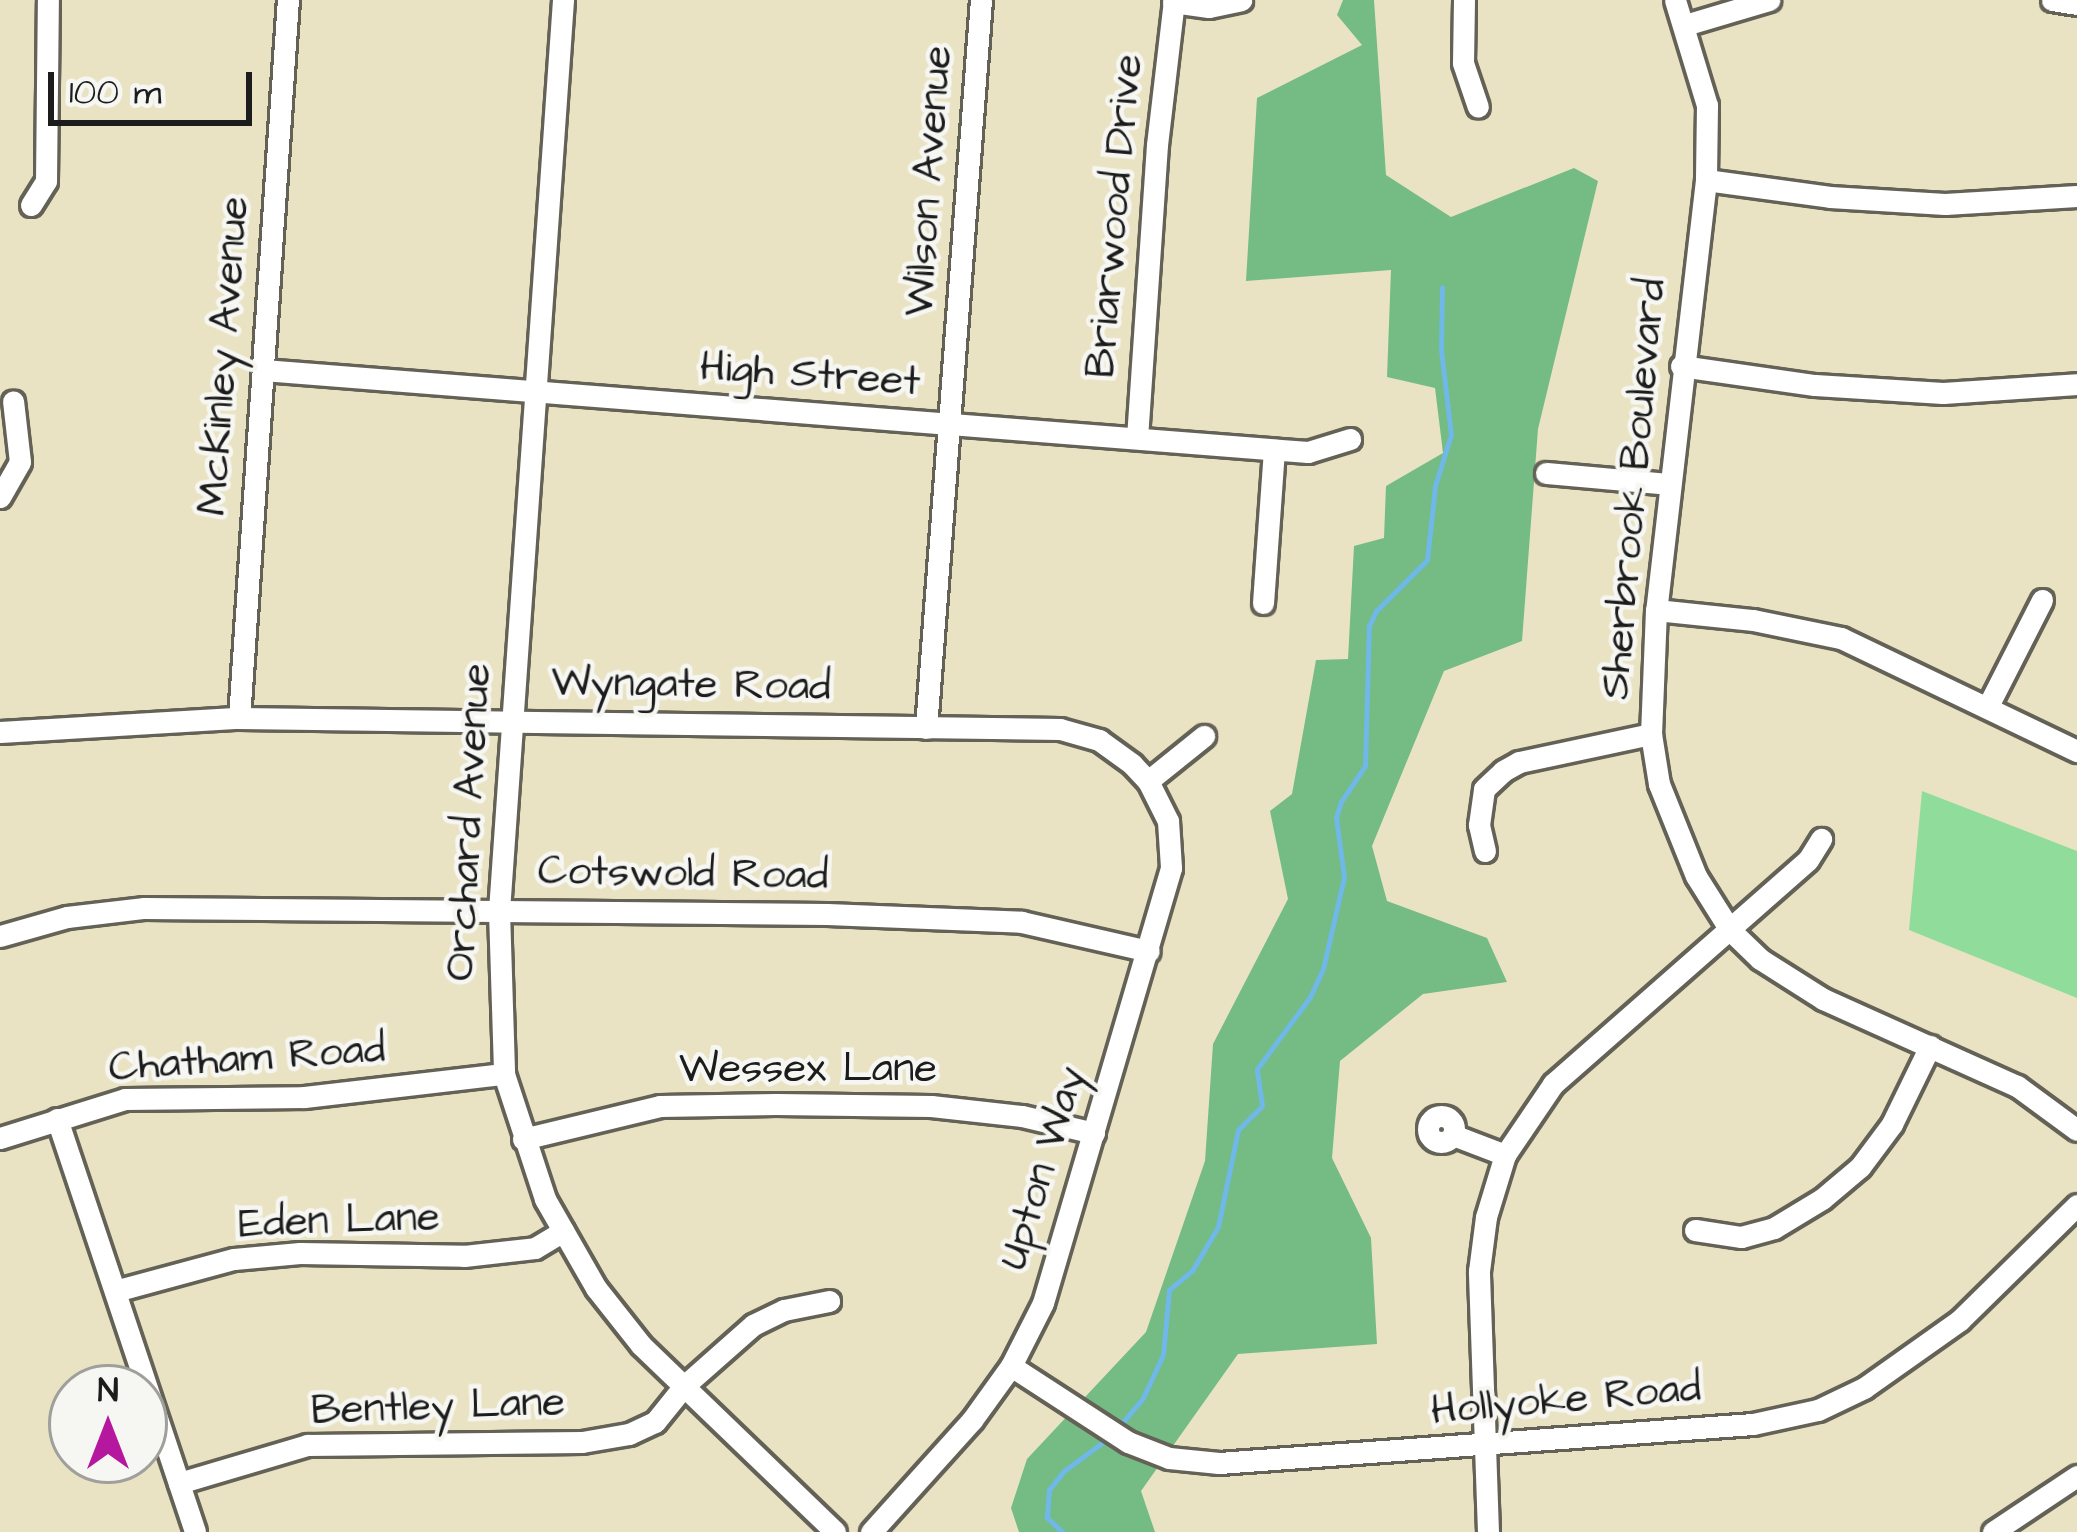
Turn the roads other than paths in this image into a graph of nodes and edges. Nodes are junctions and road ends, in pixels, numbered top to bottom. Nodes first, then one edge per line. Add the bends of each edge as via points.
1 (48, 0) edge
2 (288, 0) edge
3 (563, 0) edge
4 (981, 0) edge
5 (1241, 0) edge
6 (1464, 0) edge
7 (1676, 0) edge
8 (1769, 0) edge
9 (2051, 0) edge
10 (1173, 1) edge
11 (2077, 4) edge
12 (1685, 25) junction
13 (1478, 107) dead end
14 (1706, 180) junction
15 (2077, 196) edge
16 (31, 205) dead end
17 (1681, 366) junction
18 (262, 370) junction
19 (2077, 384) edge
20 (535, 393) junction
21 (13, 401) dead end
22 (949, 424) junction
23 (1137, 438) junction
24 (1350, 439) dead end
25 (1274, 449) junction
26 (1546, 473) dead end
27 (1669, 484) junction
28 (0, 497) edge
29 (2042, 600) dead end
30 (1263, 603) dead end
31 (1656, 610) junction
32 (1988, 706) junction
33 (239, 718) junction
34 (512, 722) junction
35 (926, 728) junction
36 (0, 732) edge
37 (1651, 734) junction
38 (1204, 736) dead end
39 (2077, 751) edge
40 (1148, 781) junction
41 (1821, 839) dead end
42 (1485, 851) dead end
43 (499, 911) junction
44 (1730, 931) junction
45 (0, 937) edge
46 (1149, 951) junction
47 (1930, 1046) junction
48 (504, 1074) junction
49 (57, 1119) junction
50 (2077, 1130) edge
51 (1094, 1133) junction
52 (1453, 1135) dead end
53 (0, 1138) edge
54 (523, 1138) junction
55 (1505, 1156) junction
56 (2077, 1205) edge
57 (1695, 1230) dead end
58 (563, 1231) junction
59 (116, 1291) junction
60 (829, 1301) dead end
61 (1011, 1366) junction
62 (684, 1386) junction
63 (1482, 1447) junction
64 (2077, 1476) edge
65 (179, 1483) junction
66 (195, 1532) edge
67 (835, 1532) edge
68 (871, 1532) edge
69 (1488, 1532) edge
70 (1993, 1532) edge

1 - 16 street via 46,181
2 - 18 street, McKinley Avenue
3 - 20 street, Orchard Avenue
4 - 22 street, Wilson Avenue
5 - 10 street via 1209,7
6 - 13 street via 1463,63
7 - 12 street, Sherbrook Boulevard
8 - 12 street
9 - 11 street
10 - 23 street, Briarwood Drive
12 - 14 street, Sherbrook Boulevard via 1707,105
14 - 15 street via 1945,204
14 - 17 street, Sherbrook Boulevard
17 - 19 street via 1815,386 1943,393
17 - 27 street, Sherbrook Boulevard
18 - 20 street, High Street
18 - 33 street, McKinley Avenue
20 - 22 street, High Street
20 - 34 street, Orchard Avenue
21 - 28 street via 20,462
22 - 23 street, High Street
22 - 35 street, Wilson Avenue
23 - 25 street, High Street
24 - 25 street, High Street via 1308,452
25 - 30 street
26 - 27 street
27 - 31 street, Sherbrook Boulevard
29 - 32 street
31 - 32 street via 1841,638
31 - 37 street, Sherbrook Boulevard
32 - 39 street
33 - 34 street, Wyngate Road
33 - 36 street, Wyngate Road
34 - 35 street, Wyngate Road
34 - 43 street, Orchard Avenue
35 - 40 street, Wyngate Road via 1081,733
37 - 42 street via 1502,771 1484,789
37 - 44 street, Sherbrook Boulevard via 1659,784 1696,876
38 - 40 street
40 - 46 street, Upton Way via 1172,848
41 - 44 street
43 - 45 street, Cotswold Road via 144,908 67,917
43 - 46 street, Cotswold Road via 1022,922
43 - 48 street, Orchard Avenue
44 - 47 street, Sherbrook Boulevard via 1823,998
44 - 55 street via 1566,1070
46 - 51 street, Upton Way
47 - 50 street, Sherbrook Boulevard via 2018,1086
47 - 57 street via 1892,1124 1822,1199 1741,1237
48 - 49 street, Chatham Road via 304,1097 125,1099
48 - 54 street, Orchard Avenue
49 - 53 street, Chatham Road
49 - 59 street
51 - 54 street, Wessex Lane via 931,1106 776,1104 660,1106
51 - 61 street, Upton Way via 1043,1303
52 - 55 street
54 - 58 street, Orchard Avenue
55 - 63 street via 1479,1270
56 - 63 street, Hollyoke Road via 1960,1320 1864,1388 1818,1410 1753,1424
58 - 59 street, Eden Lane via 535,1248 464,1256 234,1259
58 - 62 street, Orchard Avenue via 596,1288
59 - 65 street
60 - 62 street, Bentley Lane via 753,1325
61 - 63 street, Hollyoke Road via 1128,1442 1169,1458
61 - 68 street, Upton Way
62 - 65 street, Bentley Lane via 655,1422 629,1434 582,1442 307,1445
62 - 67 street, Orchard Avenue
63 - 69 street
64 - 70 street
65 - 66 street

